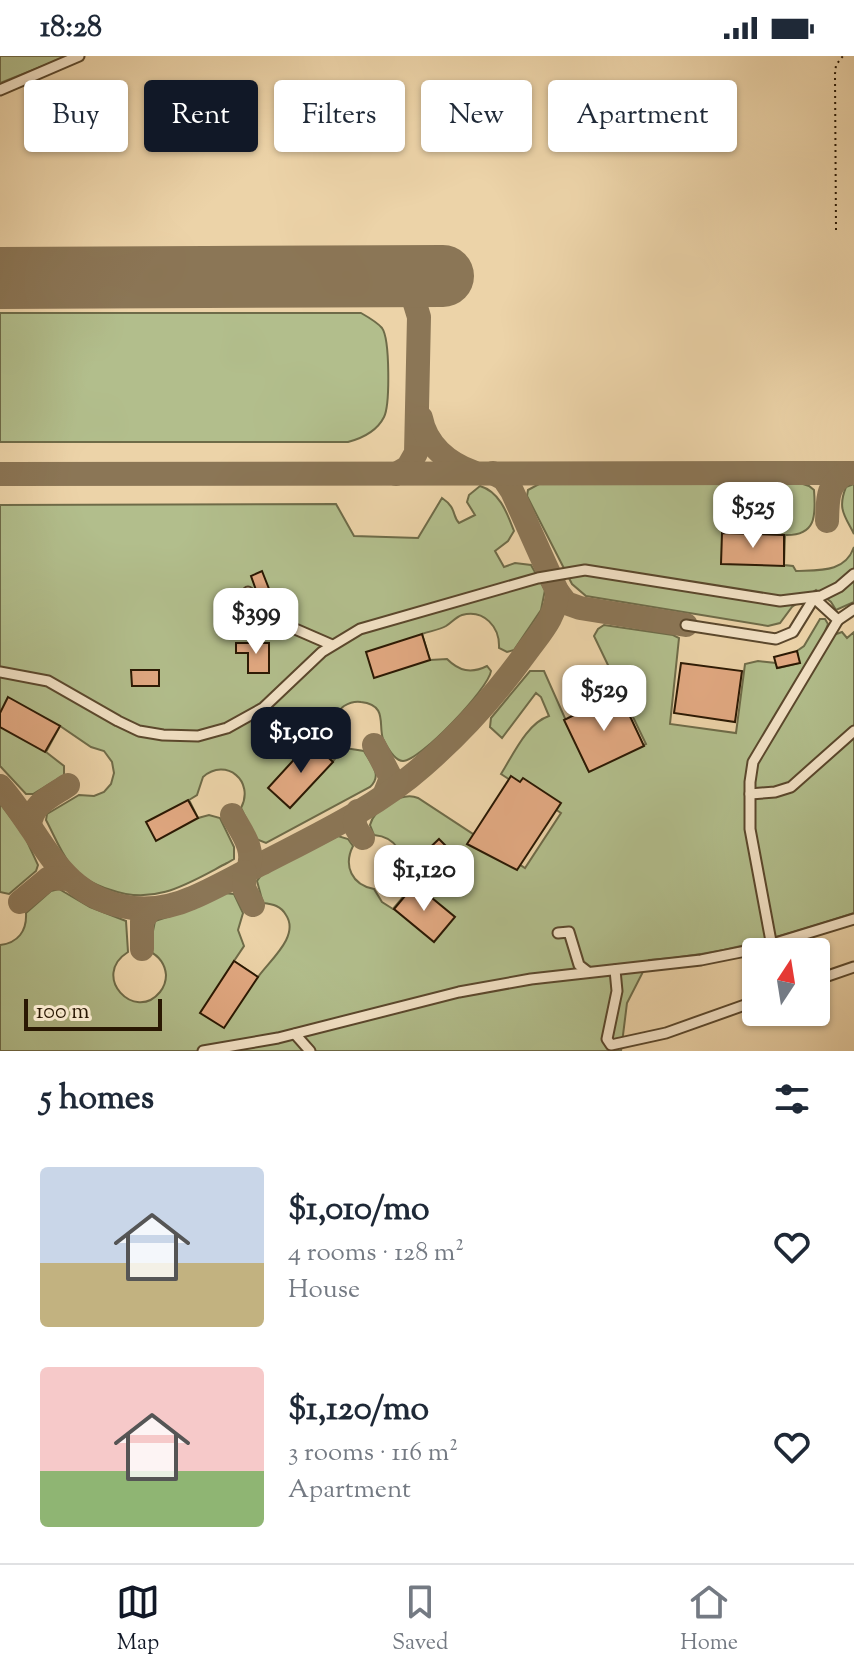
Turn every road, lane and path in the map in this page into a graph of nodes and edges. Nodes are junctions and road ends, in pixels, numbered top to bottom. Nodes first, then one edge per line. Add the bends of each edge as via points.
1 (79, 56) edge
2 (843, 56) edge
3 (0, 90) edge
4 (836, 230) dead end
5 (854, 574) edge
6 (248, 592) dead end
7 (814, 598) junction
8 (854, 609) edge
9 (838, 620) junction
10 (686, 625) dead end
11 (332, 645) junction
12 (0, 672) edge
13 (854, 731) edge
14 (750, 794) junction
15 (854, 919) edge
16 (558, 933) dead end
17 (770, 938) edge
18 (800, 938) edge
19 (742, 953) edge
20 (854, 967) edge
21 (615, 970) junction
22 (588, 972) junction
23 (830, 975) edge
24 (742, 1006) edge
25 (295, 1034) junction
26 (203, 1051) edge
27 (310, 1051) edge

1 - 3 lane
2 - 4 path via 835,74
5 - 7 lane
6 - 11 lane via 279,622
7 - 9 lane
7 - 10 lane via 793,632 776,639
7 - 11 lane via 780,601 585,570 382,621
8 - 9 lane
9 - 14 lane via 753,762
11 - 12 lane via 263,708 227,728 198,736 139,731 48,681
13 - 14 lane via 791,787
14 - 17 lane via 750,829
15 - 18 lane
16 - 22 lane via 569,932 579,965
19 - 21 lane
20 - 23 lane
21 - 22 lane
21 - 24 lane via 617,991 607,1039 611,1045 666,1033
22 - 25 lane via 459,992
25 - 26 lane
25 - 27 lane

